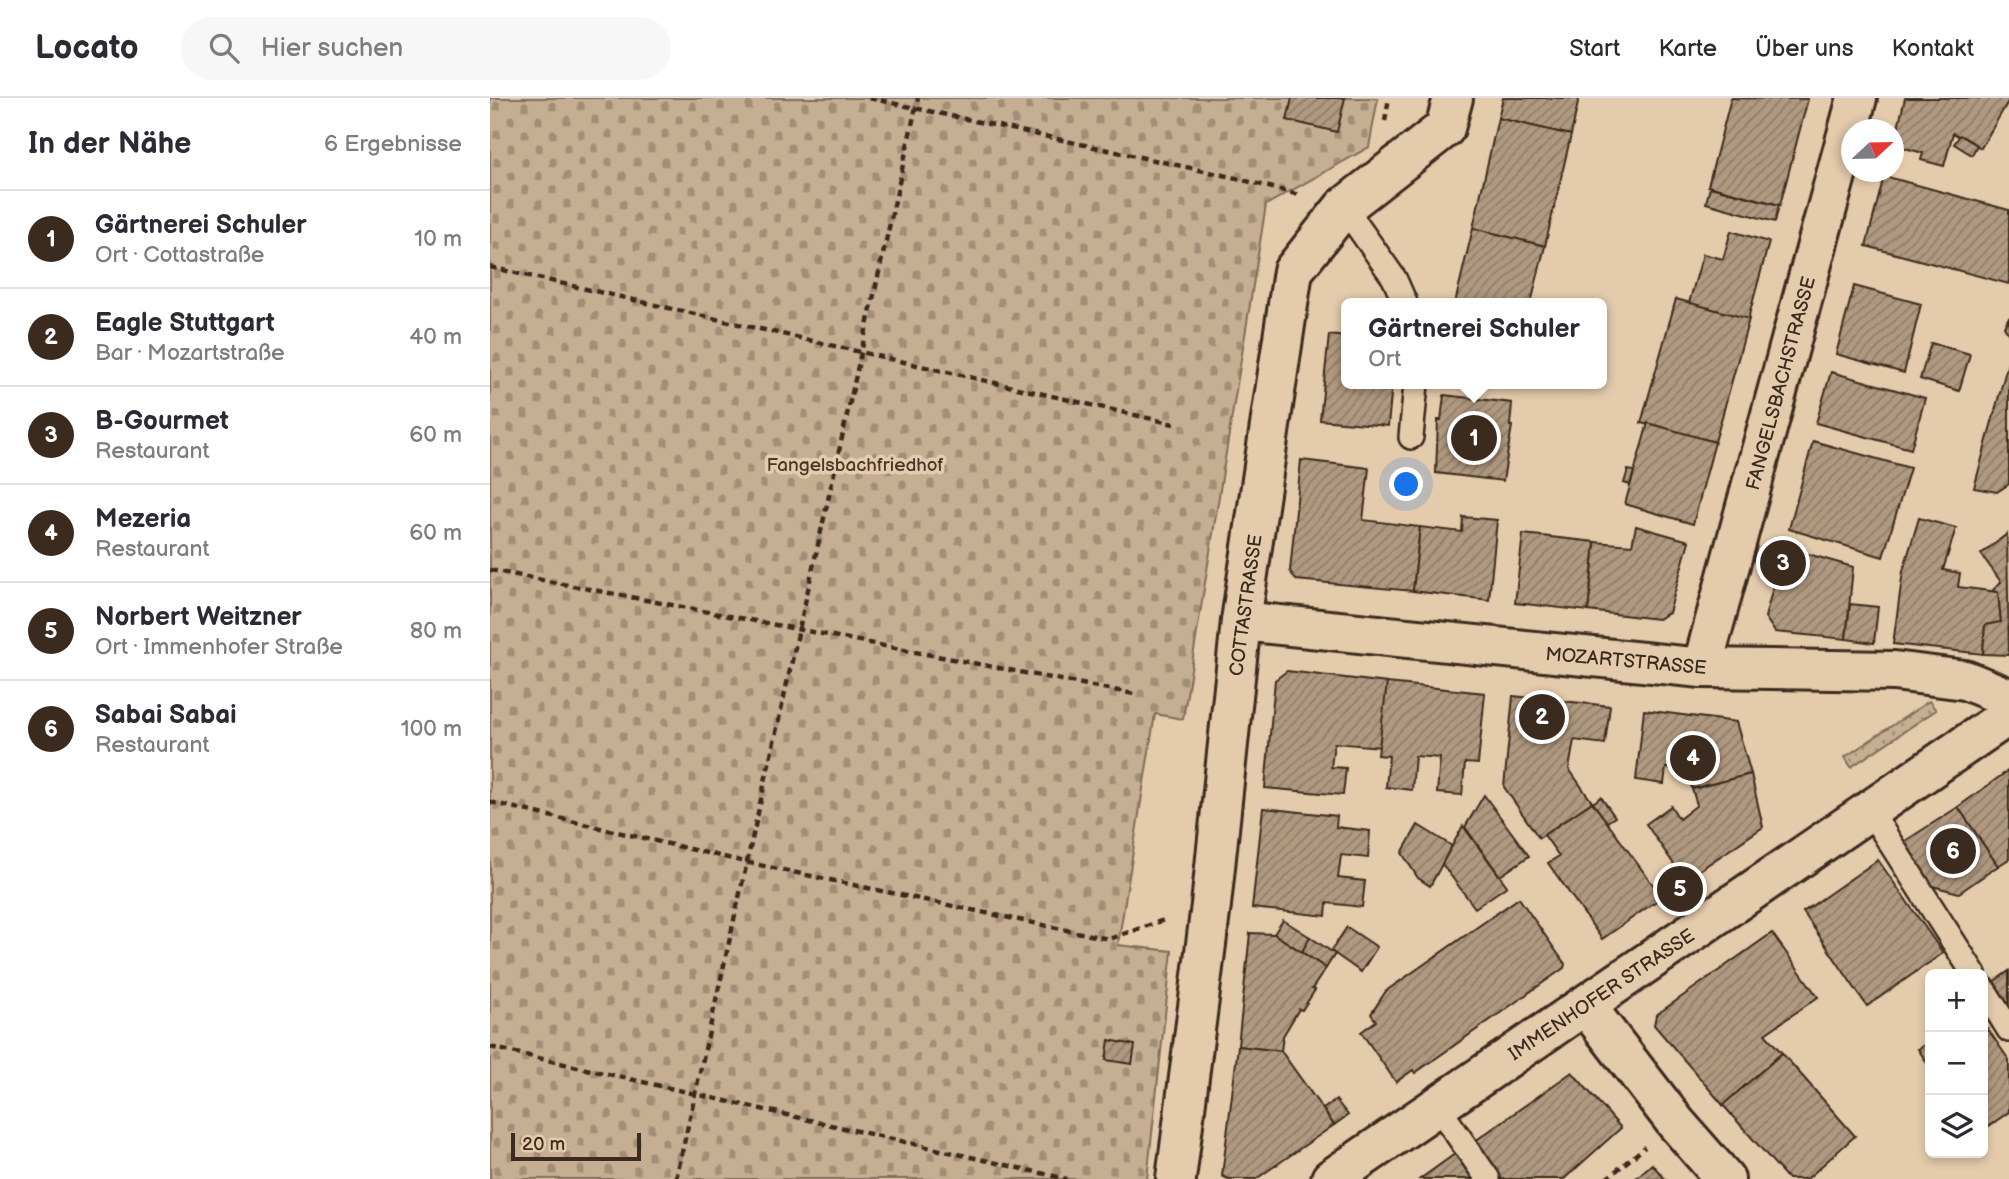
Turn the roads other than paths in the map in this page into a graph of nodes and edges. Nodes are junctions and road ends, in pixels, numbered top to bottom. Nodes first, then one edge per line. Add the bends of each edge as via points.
1 (1452, 98) edge
2 (1857, 98) edge
3 (1344, 207) junction
4 (1403, 298) edge
5 (1416, 389) edge
6 (1411, 437) dead end
7 (1241, 621) junction
8 (1702, 668) junction
9 (2009, 698) edge
10 (2009, 715) edge
11 (1870, 811) junction
12 (1971, 969) edge
13 (1988, 996) edge
14 (1586, 1006) junction
15 (2009, 1030) edge
16 (1436, 1104) junction
17 (1176, 1179) edge
18 (1331, 1179) edge
19 (1488, 1179) edge
20 (1725, 1179) edge

1 - 3 street, COTTASTRASSE via 1444,128
2 - 8 street, FANGELSBACHSTRASSE
3 - 4 lane
3 - 7 street, COTTASTRASSE via 1293,271
5 - 6 lane
7 - 8 street, MOZARTSTRASSE
7 - 17 street, COTTASTRASSE
8 - 9 street, MOZARTSTRASSE via 1894,671 1965,680
10 - 11 street, IMMENHOFER STRASSE
11 - 12 lane
11 - 14 street, IMMENHOFER STRASSE
13 - 15 lane
14 - 16 street, IMMENHOFER STRASSE
14 - 20 street via 1675,1123
16 - 18 street, IMMENHOFER STRASSE
16 - 19 lane

